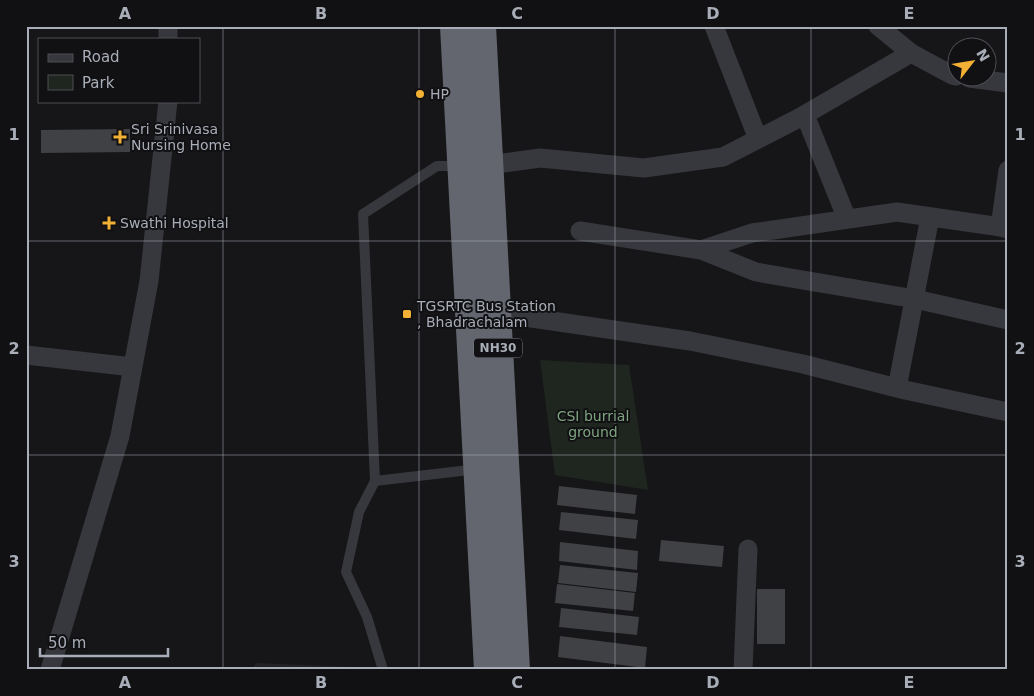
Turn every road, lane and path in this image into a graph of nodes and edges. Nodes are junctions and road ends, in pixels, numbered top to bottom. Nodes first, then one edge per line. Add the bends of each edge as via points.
1 (454, 26) edge
2 (482, 26) edge
3 (714, 26) edge
4 (878, 26) edge
5 (911, 53) junction
6 (946, 72) edge
7 (168, 102) edge
8 (804, 115) junction
9 (758, 139) junction
10 (475, 166) junction
11 (1008, 170) edge
12 (930, 217) junction
13 (847, 219) junction
14 (1004, 228) edge
15 (580, 231) dead end
16 (701, 250) junction
17 (915, 299) junction
18 (496, 313) junction
19 (1008, 320) edge
20 (26, 355) edge
21 (133, 367) junction
22 (897, 388) junction
23 (1008, 412) edge
24 (491, 468) junction
25 (375, 481) junction
26 (748, 549) dead end
27 (50, 670) edge
28 (383, 670) edge
29 (488, 670) edge
30 (516, 670) edge
31 (744, 670) edge

1 - 10 highway, NH30
2 - 10 highway, NH30
3 - 9 street
4 - 5 street
5 - 6 street
5 - 8 street
7 - 21 street via 149,281
8 - 9 street
8 - 13 street
9 - 10 street via 723,158 644,168 540,158
10 - 18 highway, NH30
10 - 24 highway, NH30
10 - 25 lane via 437,166 363,214
11 - 14 street
12 - 13 street via 897,212
12 - 14 street
12 - 17 street
13 - 16 street via 752,233
15 - 16 street
16 - 17 street via 756,272
17 - 19 street
17 - 22 street
18 - 22 street via 690,341 803,364
18 - 24 highway, NH30
20 - 21 street
21 - 27 street via 120,436
22 - 23 street
24 - 25 lane
24 - 29 highway, NH30
24 - 30 highway, NH30
25 - 28 lane via 359,512 346,572 367,617
26 - 31 street

